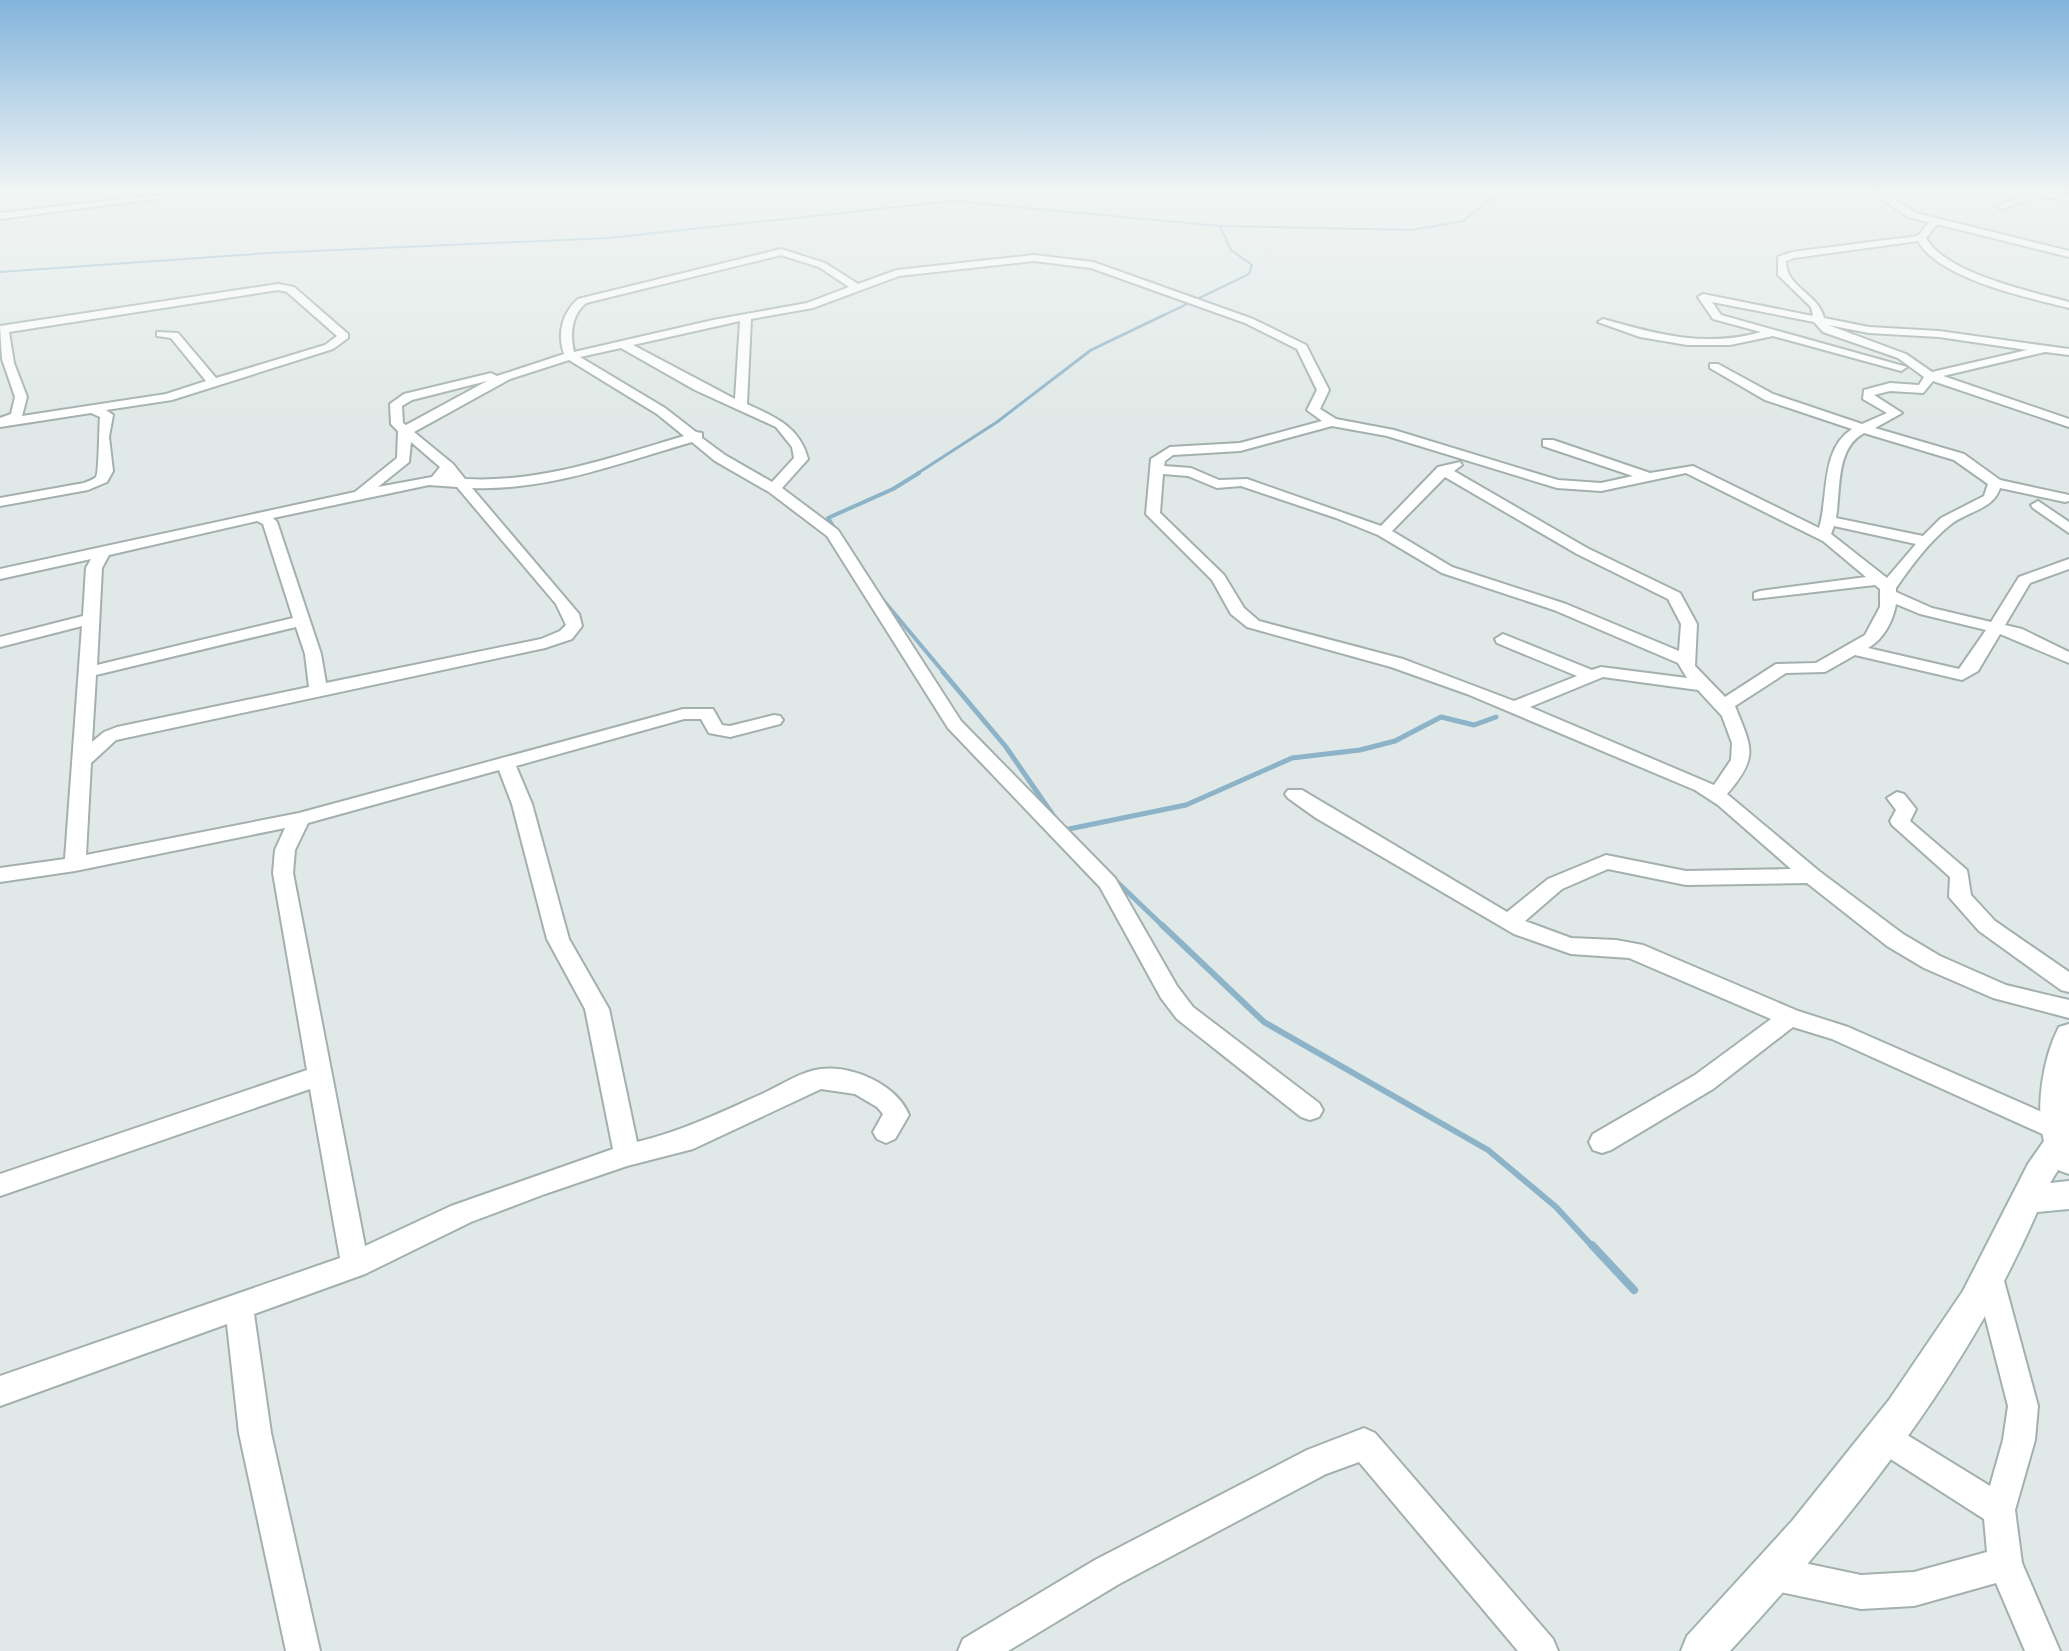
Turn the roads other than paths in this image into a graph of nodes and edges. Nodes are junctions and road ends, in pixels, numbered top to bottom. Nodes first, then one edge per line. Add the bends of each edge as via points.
1 (706, 269) edge
2 (831, 269) edge
3 (946, 269) edge
4 (1104, 269) edge
5 (1780, 269) edge
6 (1964, 269) edge
7 (855, 287) junction
8 (2069, 305) edge
9 (746, 317) junction
10 (1801, 319) junction
11 (1603, 322) dead end
12 (1819, 322) junction
13 (1, 330) edge
14 (161, 334) dead end
15 (1770, 334) junction
16 (623, 344) junction
17 (2049, 350) junction
18 (2069, 352) edge
19 (570, 356) junction
20 (2069, 360) edge
21 (534, 366) junction
22 (1714, 366) dead end
23 (5, 368) edge
24 (1926, 372) junction
25 (213, 383) junction
26 (741, 407) junction
27 (95, 410) junction
28 (1, 422) edge
29 (1332, 422) junction
30 (2069, 423) edge
31 (1863, 430) junction
32 (404, 432) junction
33 (697, 436) junction
34 (1548, 443) dead end
35 (1475, 457) junction
36 (448, 467) junction
37 (1156, 470) junction
38 (1443, 470) junction
39 (1649, 477) junction
40 (429, 481) junction
41 (461, 483) junction
42 (774, 489) junction
43 (1993, 491) junction
44 (361, 494) junction
45 (2067, 499) edge
46 (0, 502) edge
47 (2038, 505) junction
48 (259, 516) junction
49 (1831, 521) junction
50 (2069, 529) edge
51 (1383, 532) junction
52 (1823, 535) junction
53 (1924, 541) junction
54 (103, 552) junction
55 (2069, 564) edge
56 (0, 574) edge
57 (1886, 587) junction
58 (1760, 596) dead end
59 (91, 619) junction
60 (302, 621) junction
61 (1998, 627) junction
62 (1503, 639) dead end
63 (0, 642) edge
64 (1857, 650) junction
65 (2069, 658) edge
66 (1685, 660) junction
67 (88, 672) junction
68 (1590, 675) junction
69 (1700, 685) junction
70 (318, 688) junction
71 (1515, 707) junction
72 (1725, 708) junction
73 (774, 720) dead end
74 (84, 759) junction
75 (504, 761) junction
76 (1295, 794) dead end
77 (1716, 794) junction
78 (1897, 798) dead end
79 (300, 819) junction
80 (75, 864) junction
81 (0, 875) edge
82 (1812, 876) junction
83 (1511, 920) junction
84 (2069, 984) edge
85 (2069, 1009) edge
86 (1790, 1017) junction
87 (2069, 1035) edge
88 (321, 1075) junction
89 (1310, 1110) dead end
90 (886, 1132) dead end
91 (1602, 1142) dead end
92 (2062, 1146) edge
93 (627, 1155) junction
94 (0, 1185) edge
95 (2069, 1195) edge
96 (2027, 1199) junction
97 (355, 1265) junction
98 (1989, 1277) junction
99 (239, 1307) junction
100 (0, 1391) edge
101 (1886, 1438) junction
102 (1999, 1510) junction
103 (2005, 1564) junction
104 (1776, 1574) junction
105 (303, 1651) edge
106 (975, 1651) edge
107 (1541, 1651) edge
108 (1702, 1651) edge
109 (2043, 1651) edge

1 - 19 street via 623,288 575,306 564,334
2 - 7 street
3 - 7 street via 908,271
4 - 29 street via 1241,318 1302,347 1323,390 1313,410
5 - 12 street via 1789,284 1816,306
6 - 8 street
7 - 9 street via 809,306
9 - 16 street
9 - 26 street
10 - 12 street
10 - 15 street
10 - 15 street via 1703,297 1714,316
11 - 15 street via 1641,337 1734,343
12 - 17 street
12 - 24 street via 1827,330 1902,356
13 - 23 street
13 - 25 street via 287,288 341,331 343,340
14 - 25 street via 174,335
15 - 24 street
16 - 19 street
16 - 26 street
17 - 18 street
17 - 20 street
17 - 24 street
19 - 21 street
19 - 33 street
21 - 32 street via 499,379
21 - 32 street via 402,400 394,407
22 - 31 street via 1769,397
23 - 28 street via 21,386 23,404 16,416
24 - 30 street
24 - 31 street via 1923,389 1890,387 1868,393 1896,413
25 - 27 street
26 - 42 street via 780,424 798,446 801,459
27 - 28 street
27 - 46 street via 107,415 102,479
29 - 35 street
29 - 37 street via 1240,447 1166,452
31 - 43 street via 1959,457
31 - 49 street via 1850,435 1836,459 1828,501
32 - 36 street
32 - 44 street via 404,459
33 - 41 street via 535,479 490,486
33 - 42 street via 720,458
34 - 39 street
35 - 38 street
35 - 39 street via 1563,485 1601,487
36 - 40 street
36 - 41 street
37 - 51 street via 1191,472 1217,484 1242,482
37 - 71 street via 1153,514 1219,578 1237,611 1253,624 1397,663
38 - 51 street
38 - 66 street via 1582,551 1674,596 1689,624
39 - 52 street via 1688,469
40 - 41 street
40 - 44 street
41 - 70 street via 562,601 574,626 545,643
42 - 89 street via 833,533 954,724 1108,883 1185,1013
43 - 45 street
43 - 47 street
43 - 53 street
44 - 48 street
45 - 47 street
47 - 50 street
48 - 54 street
48 - 60 street via 270,522
49 - 52 street
49 - 53 street
51 - 66 street via 1447,570 1560,607
52 - 57 street
53 - 57 street
54 - 56 street
54 - 59 street via 94,568
55 - 61 street via 2024,580
57 - 58 street
57 - 61 street via 1926,611
57 - 64 street via 1882,624
59 - 63 street
59 - 67 street
60 - 67 street
60 - 70 street
61 - 64 street via 1962,675
61 - 65 street
62 - 68 street
64 - 72 street via 1819,668 1782,668
66 - 69 street
67 - 74 street
68 - 69 street via 1614,672
68 - 71 street
69 - 72 street
70 - 74 street via 123,731
71 - 77 street
72 - 77 street via 1741,741 1743,759
73 - 75 street via 724,731 715,729 707,713 692,712
74 - 80 street
75 - 79 street
75 - 93 street via 527,809 559,942 597,1009
76 - 83 street via 1468,901
77 - 82 street
78 - 84 street via 1906,809 1900,821 1960,875 1958,891 1969,906 2023,954
79 - 80 street
79 - 88 street via 285,850 283,873
80 - 81 street
82 - 83 street via 1686,878 1606,862 1564,878
82 - 85 street via 1932,962 2001,992
83 - 86 street via 1566,946 1635,951
86 - 91 street via 1704,1082
86 - 92 street via 1840,1033
87 - 92 main road via 2057,1098
88 - 94 street
88 - 97 street
90 - 93 street via 896,1115 890,1102 838,1077 827,1077 684,1141
92 - 96 main road via 2042,1166
93 - 97 street via 461,1214
95 - 96 main road
96 - 98 main road
97 - 99 street
98 - 101 main road
98 - 102 street via 2023,1406
99 - 100 street
99 - 105 street via 255,1433
101 - 102 street
101 - 104 main road
102 - 103 street
103 - 104 street via 1914,1589 1861,1592
103 - 109 street
104 - 108 main road
106 - 107 street via 1107,1572 1318,1461 1364,1444

